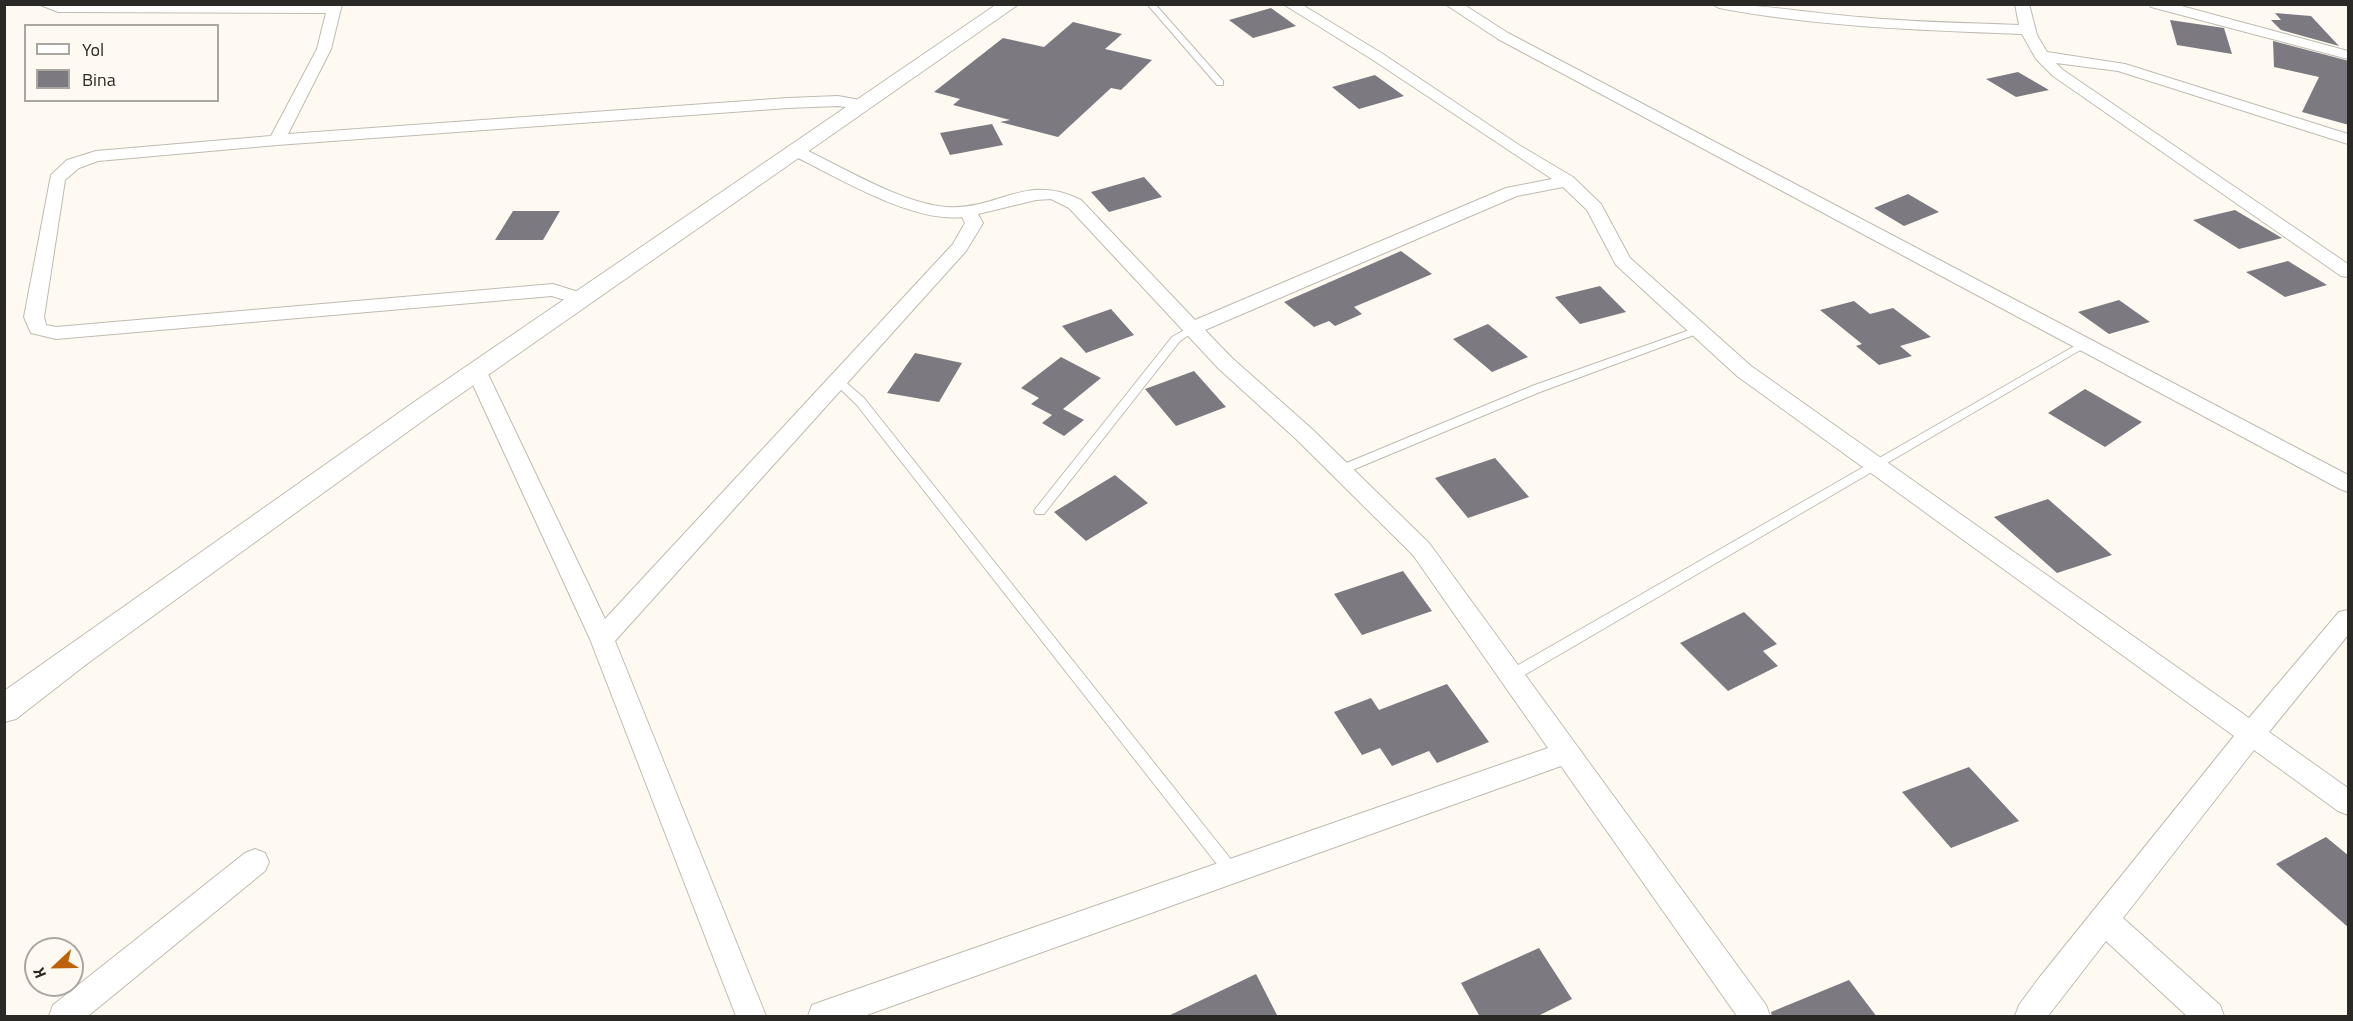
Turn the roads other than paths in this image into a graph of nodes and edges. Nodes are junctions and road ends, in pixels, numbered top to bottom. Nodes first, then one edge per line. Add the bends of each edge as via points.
1 (45, 4) edge
2 (1010, 4) edge
3 (1150, 4) edge
4 (1290, 4) edge
5 (1452, 4) edge
6 (1719, 4) edge
7 (2022, 4) edge
8 (2156, 4) edge
9 (2225, 4) edge
10 (334, 7) edge
11 (1738, 7) edge
12 (2237, 25) junction
13 (2026, 30) junction
14 (2349, 54) edge
15 (2041, 56) junction
16 (1220, 82) dead end
17 (865, 105) junction
18 (2349, 139) edge
19 (277, 140) junction
20 (796, 150) junction
21 (1567, 181) junction
22 (966, 210) junction
23 (2349, 272) edge
24 (581, 300) junction
25 (1191, 329) junction
26 (1698, 330) junction
27 (2085, 344) junction
28 (477, 372) junction
29 (838, 381) junction
30 (1874, 464) junction
31 (1341, 470) junction
32 (2349, 484) edge
33 (1040, 511) dead end
34 (2349, 618) edge
35 (602, 639) junction
36 (1511, 676) junction
37 (4, 709) edge
38 (2252, 733) junction
39 (1567, 753) junction
40 (2349, 803) edge
41 (255, 862) dead end
42 (1232, 872) junction
43 (2104, 920) junction
44 (64, 1017) edge
45 (751, 1017) edge
46 (823, 1017) edge
47 (1755, 1017) edge
48 (2030, 1017) edge
49 (2209, 1017) edge

1 - 10 street via 58,8
2 - 17 street
3 - 16 lane
4 - 21 street
5 - 27 street via 1503,36
6 - 11 street
7 - 13 street
8 - 12 street
9 - 12 street
10 - 19 street via 324,49
11 - 13 street via 1889,24
12 - 14 street
13 - 15 street
15 - 18 street via 2120,67
15 - 23 street via 2088,96
17 - 19 street via 838,101
17 - 20 street
19 - 24 street via 96,156 66,169 57,179 55,190 34,317 38,328 66,332 553,290
20 - 22 street via 904,201 945,212
20 - 24 street
21 - 25 street via 1512,192
21 - 26 street via 1595,208 1622,261
22 - 25 street via 1051,194 1075,204
22 - 29 street via 974,224 960,247
24 - 28 street
25 - 31 street
25 - 33 lane via 1176,339
26 - 30 street via 1744,371
26 - 31 lane via 1536,389
27 - 30 lane
27 - 32 street
28 - 35 street
28 - 37 street
29 - 35 street
29 - 42 lane via 861,401
30 - 36 lane
30 - 38 street
31 - 36 street via 1421,549
34 - 38 street
35 - 45 street
36 - 39 street
38 - 40 street
38 - 43 street
39 - 42 street
39 - 47 street
41 - 44 street
42 - 46 street
43 - 48 street
43 - 49 street

